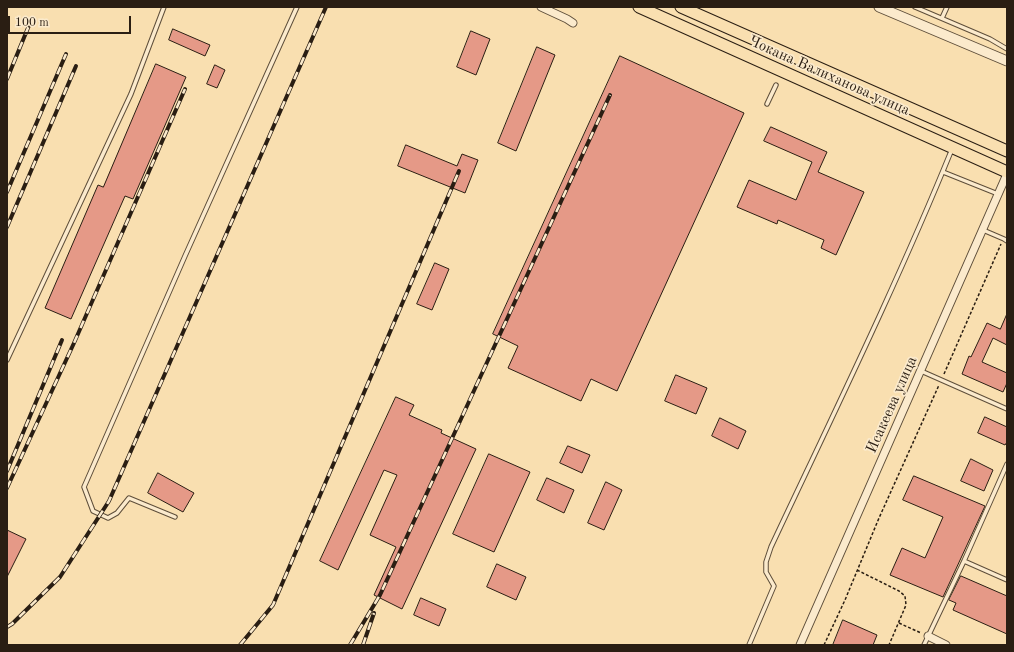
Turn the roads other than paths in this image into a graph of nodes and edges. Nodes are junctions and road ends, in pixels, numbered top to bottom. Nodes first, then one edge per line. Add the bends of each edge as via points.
1 (164, 7) edge
2 (297, 7) edge
3 (542, 7) edge
4 (639, 7) edge
5 (681, 7) edge
6 (879, 7) edge
7 (915, 7) edge
8 (947, 7) edge
9 (942, 18) junction
10 (573, 23) dead end
11 (1007, 49) edge
12 (790, 56) junction
13 (1007, 62) edge
14 (783, 72) junction
15 (776, 85) dead end
16 (767, 104) dead end
17 (953, 148) junction
18 (1007, 152) edge
19 (943, 172) junction
20 (1007, 173) edge
21 (998, 194) junction
22 (982, 230) junction
23 (1005, 240) edge
24 (7, 360) edge
25 (921, 371) junction
26 (1007, 409) edge
27 (1007, 464) edge
28 (175, 517) dead end
29 (964, 561) junction
30 (1007, 580) edge
31 (928, 636) junction
32 (749, 645) edge
33 (800, 645) edge
34 (924, 645) edge
35 (946, 645) edge

1 - 24 lane via 131,94
2 - 28 lane via 84,487 93,511 108,518 117,513 129,498
3 - 10 street
4 - 14 main road, Чокана Валиханова улица
5 - 12 main road, Чокана Валиханова улица
6 - 13 street
7 - 9 lane
8 - 9 lane
9 - 11 lane
12 - 14 main road
12 - 18 main road, Чокана Валиханова улица
14 - 17 main road, Чокана Валиханова улица
15 - 16 lane
17 - 19 lane
17 - 20 main road, Чокана Валиханова улица
19 - 21 lane
19 - 32 lane via 884,306 771,547 766,572 774,586
20 - 21 street, Исакеева улица
21 - 22 street, Исакеева улица
22 - 23 lane
22 - 25 street, Исакеева улица
25 - 26 lane
25 - 33 street, Исакеева улица
27 - 29 lane
29 - 30 lane
29 - 31 lane
31 - 34 lane
31 - 35 street

